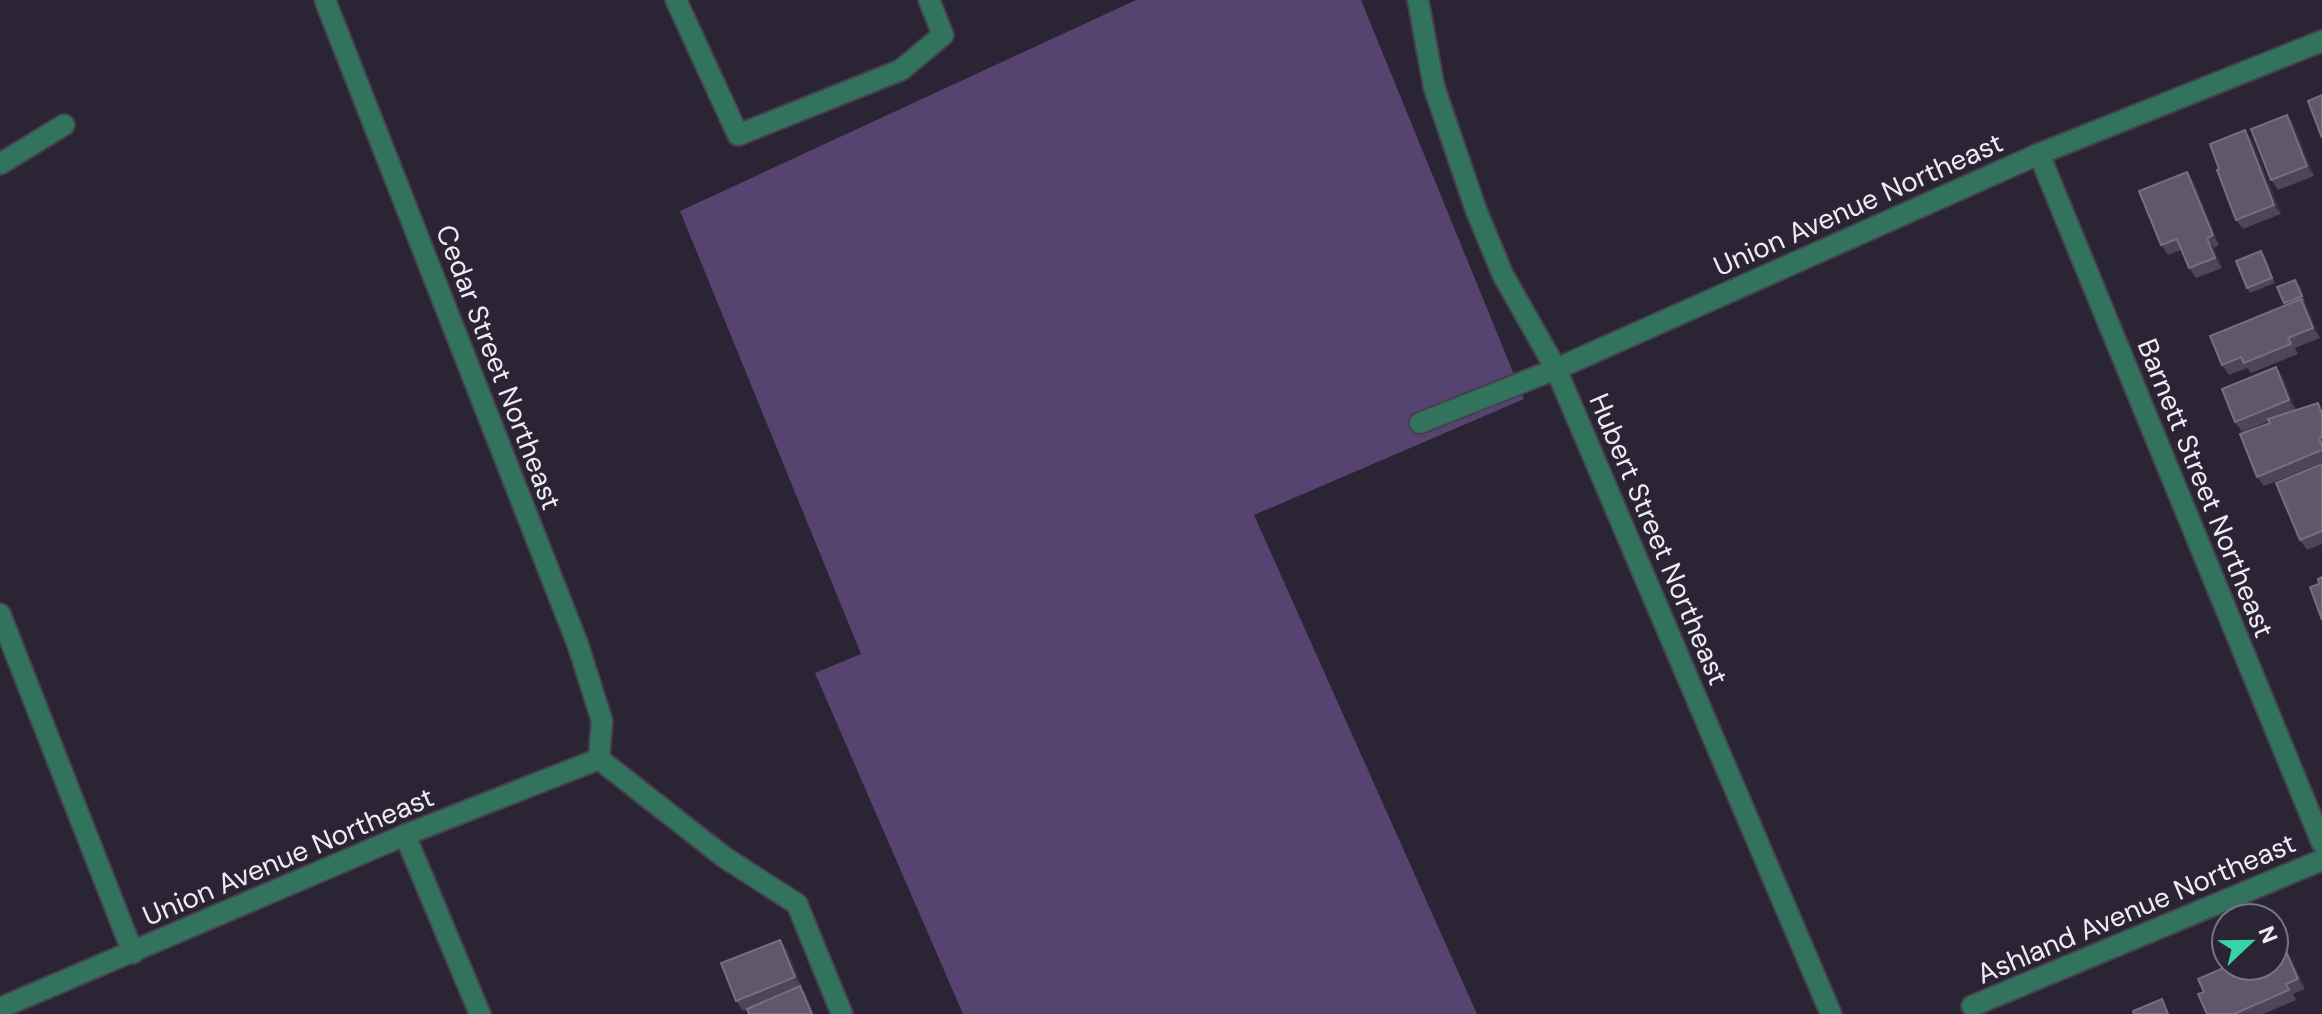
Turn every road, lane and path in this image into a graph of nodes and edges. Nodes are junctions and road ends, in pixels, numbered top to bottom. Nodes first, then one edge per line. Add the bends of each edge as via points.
1 (325, 0) edge
2 (676, 0) edge
3 (929, 0) edge
4 (1418, 0) edge
5 (2322, 41) edge
6 (64, 125) dead end
7 (2039, 154) junction
8 (0, 164) edge
9 (1556, 369) junction
10 (1420, 423) dead end
11 (0, 614) edge
12 (599, 759) junction
13 (405, 835) junction
14 (2322, 843) edge
15 (2322, 860) edge
16 (133, 953) junction
17 (1972, 1006) dead end
18 (0, 1008) edge
19 (480, 1014) edge
20 (842, 1014) edge
21 (1831, 1014) edge

1 - 12 street, Cedar Street Northeast via 578,645 602,721
2 - 3 street via 738,135 901,70 943,35
4 - 9 street, Hubert Street Northeast via 1434,87 1476,210 1503,275
5 - 7 street, Union Avenue Northeast
6 - 8 street
7 - 9 street, Union Avenue Northeast
7 - 14 street, Barnett Street Northeast
9 - 10 street, Union Avenue Northeast
9 - 21 street, Hubert Street Northeast
11 - 16 street
12 - 13 street, Union Avenue Northeast
12 - 20 street via 724,857 797,904
13 - 16 street, Union Avenue Northeast
13 - 19 street
15 - 17 street, Ashland Avenue Northeast
16 - 18 street, Union Avenue Northeast

